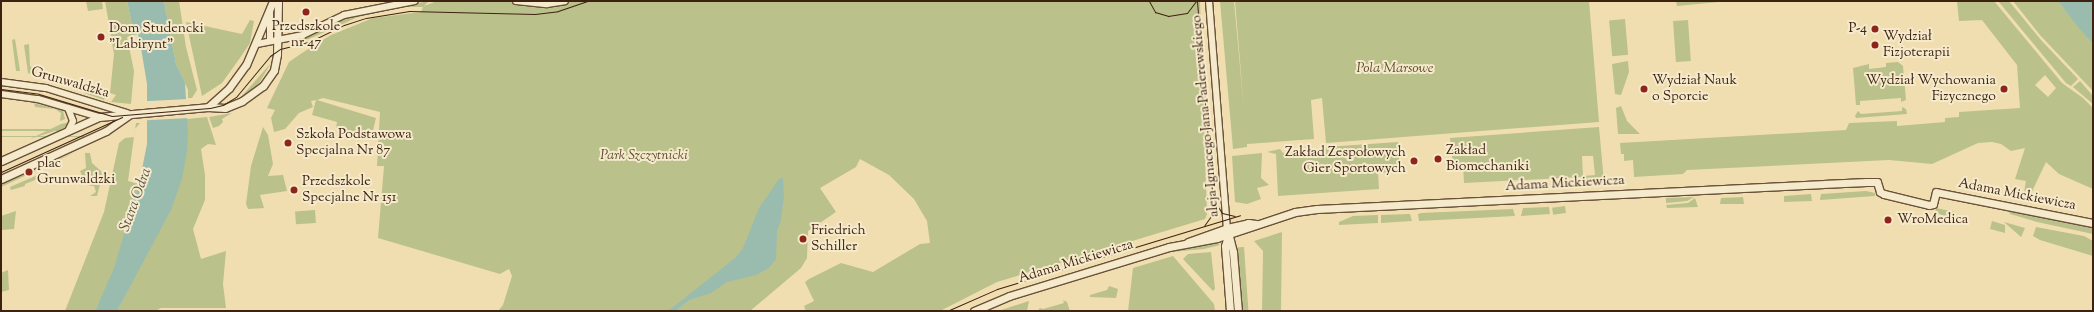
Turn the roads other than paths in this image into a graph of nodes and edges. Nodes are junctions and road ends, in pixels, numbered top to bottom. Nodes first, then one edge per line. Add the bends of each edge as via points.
1 (278, 1) edge
2 (415, 1) edge
3 (516, 1) edge
4 (565, 1) edge
5 (1209, 1) edge
6 (272, 4) edge
7 (274, 39) junction
8 (257, 44) junction
9 (1, 82) edge
10 (1, 94) edge
11 (208, 107) junction
12 (68, 108) junction
13 (131, 114) junction
14 (99, 117) junction
15 (68, 131) junction
16 (1, 162) edge
17 (1, 179) edge
18 (2093, 222) edge
19 (1228, 232) junction
20 (974, 311) edge
21 (1230, 311) edge
22 (1238, 311) edge

1 - 7 main road, Grunwaldzka
2 - 7 street via 344,15 303,35
3 - 4 street via 547,4
5 - 19 street, aleja Ignacego Jana Paderewskiego
6 - 7 street
6 - 8 main road
7 - 8 street
7 - 11 main road, Grunwaldzka via 276,64 263,86 233,105
8 - 11 main road via 236,80
9 - 13 street, Grunwaldzka via 46,88
10 - 12 street, Grunwaldzka via 22,96
11 - 13 main road, Grunwaldzka
12 - 14 street, Grunwaldzka
12 - 15 street via 73,121
13 - 14 main road, Grunwaldzka
13 - 17 main road via 106,131
14 - 15 main road
15 - 16 main road
18 - 19 main road, Adama Mickiewicza via 1936,192 1933,204 1929,205 1884,194 1880,192 1877,182 1317,208
19 - 20 main road, Adama Mickiewicza via 1014,295
19 - 21 main road via 1225,246
19 - 22 main road via 1232,245

